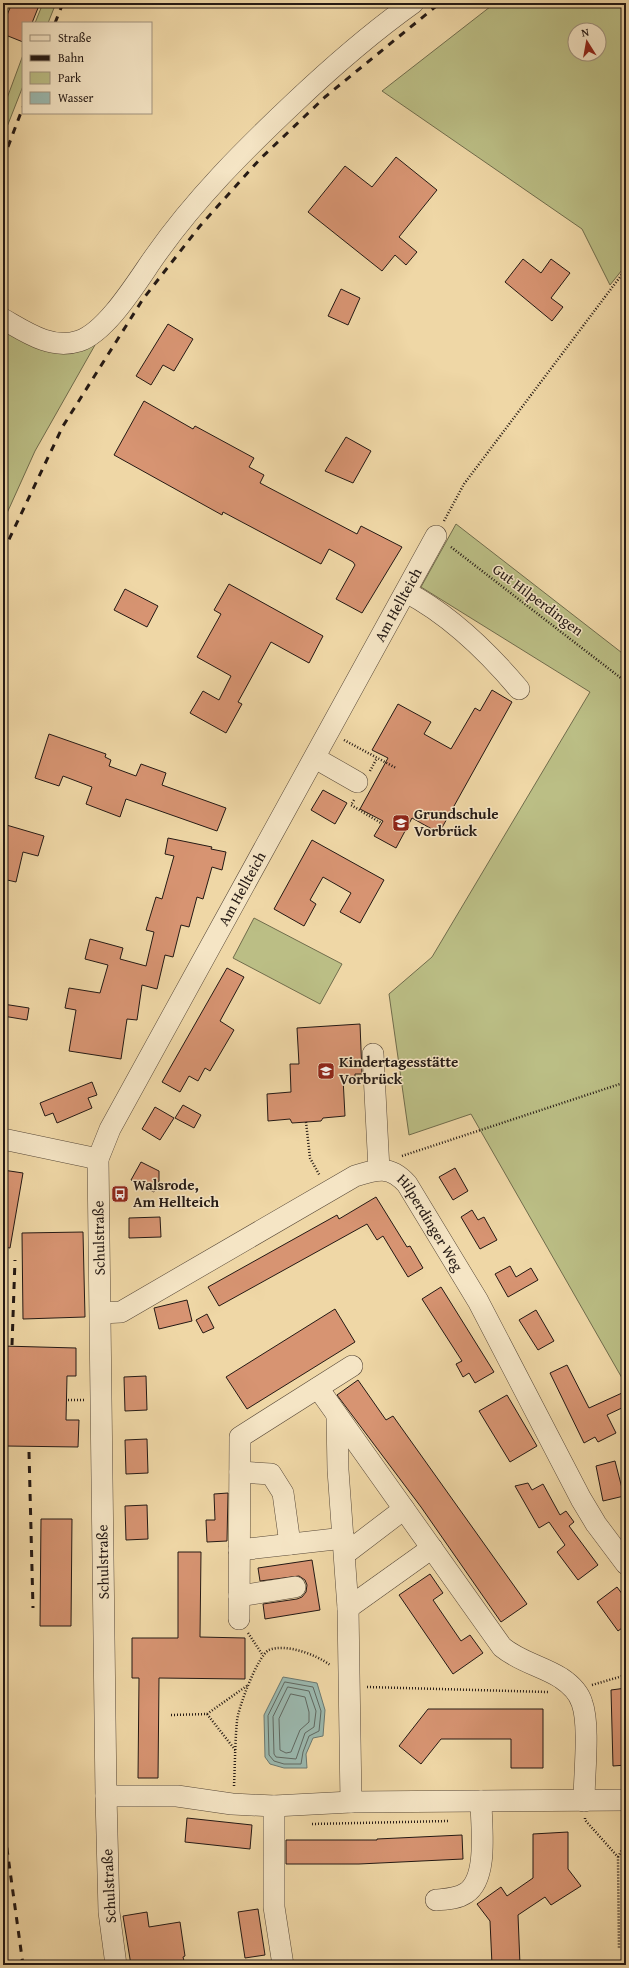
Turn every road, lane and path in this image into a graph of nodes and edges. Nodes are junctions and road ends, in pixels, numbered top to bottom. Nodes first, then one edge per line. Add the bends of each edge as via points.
1 (412, 3) edge
2 (626, 269) edge
3 (3, 319) edge
4 (3, 423) edge
5 (3, 430) edge
6 (436, 536) junction
7 (406, 592) junction
8 (626, 682) edge
9 (519, 689) dead end
10 (329, 732) junction
11 (315, 758) junction
12 (396, 768) dead end
13 (357, 782) joint
14 (381, 823) dead end
15 (373, 1054) dead end
16 (626, 1082) edge
17 (306, 1122) dead end
18 (3, 1139) edge
19 (98, 1159) junction
20 (384, 1170) junction
21 (328, 1191) junction
22 (100, 1313) junction
23 (352, 1366) dead end
24 (318, 1388) junction
25 (337, 1416) junction
26 (240, 1472) junction
27 (404, 1509) junction
28 (290, 1544) junction
29 (345, 1546) junction
30 (432, 1548) junction
31 (239, 1550) junction
32 (626, 1564) edge
33 (295, 1587) dead end
34 (239, 1596) junction
35 (348, 1608) junction
36 (238, 1619) joint
37 (262, 1654) junction
38 (626, 1676) edge
39 (248, 1684) junction
40 (350, 1684) junction
41 (574, 1689) junction
42 (207, 1714) junction
43 (171, 1715) dead end
44 (236, 1751) junction
45 (106, 1796) junction
46 (626, 1800) edge
47 (481, 1801) junction
48 (584, 1801) junction
49 (351, 1802) junction
50 (232, 1804) junction
51 (274, 1806) junction
52 (626, 1842) edge
53 (618, 1857) junction
54 (436, 1900) dead end
55 (619, 1948) dead end
56 (116, 1965) edge
57 (283, 1965) edge

1 - 3 street via 320,78 259,135 212,184 157,253 122,303 94,332 80,341 51,343 34,337
2 - 6 path via 464,484
4 - 5 path
6 - 7 street, Am Hellteich
6 - 8 path, Gut Hilperdingen
7 - 9 street via 427,604 492,657
7 - 10 street, Am Hellteich
10 - 11 street, Am Hellteich
10 - 12 path
11 - 13 street
11 - 19 street, Am Hellteich via 110,1129
13 - 14 path via 362,785 351,805
15 - 20 street
16 - 20 path via 395,1159
17 - 21 path via 310,1158
18 - 19 street
19 - 22 street, Schulstraße
20 - 21 street, Hilperdinger Weg via 355,1176
20 - 32 street, Hilperdinger Weg via 400,1176 408,1184 478,1301 581,1499
21 - 22 street, Hilperdinger Weg via 121,1312
22 - 45 street, Schulstraße
23 - 24 street
24 - 25 street
24 - 26 street via 240,1437
25 - 27 street
25 - 29 street via 338,1470
26 - 28 street via 271,1474 283,1493
26 - 31 street
27 - 29 street
27 - 30 street
28 - 29 street
28 - 31 street
29 - 35 street
30 - 35 street
30 - 41 street via 502,1647 513,1656 561,1678
31 - 34 street
33 - 34 street
34 - 36 street
35 - 40 street
36 - 37 path
37 - 39 path
37 - 40 path via 270,1650 290,1649 318,1656
38 - 41 path
39 - 42 path
39 - 44 path via 237,1720
40 - 41 path via 374,1688 558,1692
40 - 49 street
41 - 48 street via 582,1702 585,1717
42 - 43 path
42 - 44 path
44 - 50 path
45 - 50 street via 177,1796
45 - 56 street, Schulstraße via 109,1912
46 - 48 street
47 - 48 street
47 - 49 street
47 - 54 street via 481,1870 476,1883 467,1893 460,1896
48 - 53 path via 585,1820
49 - 51 street
50 - 51 street
51 - 57 street via 274,1907
52 - 53 path
53 - 55 path

